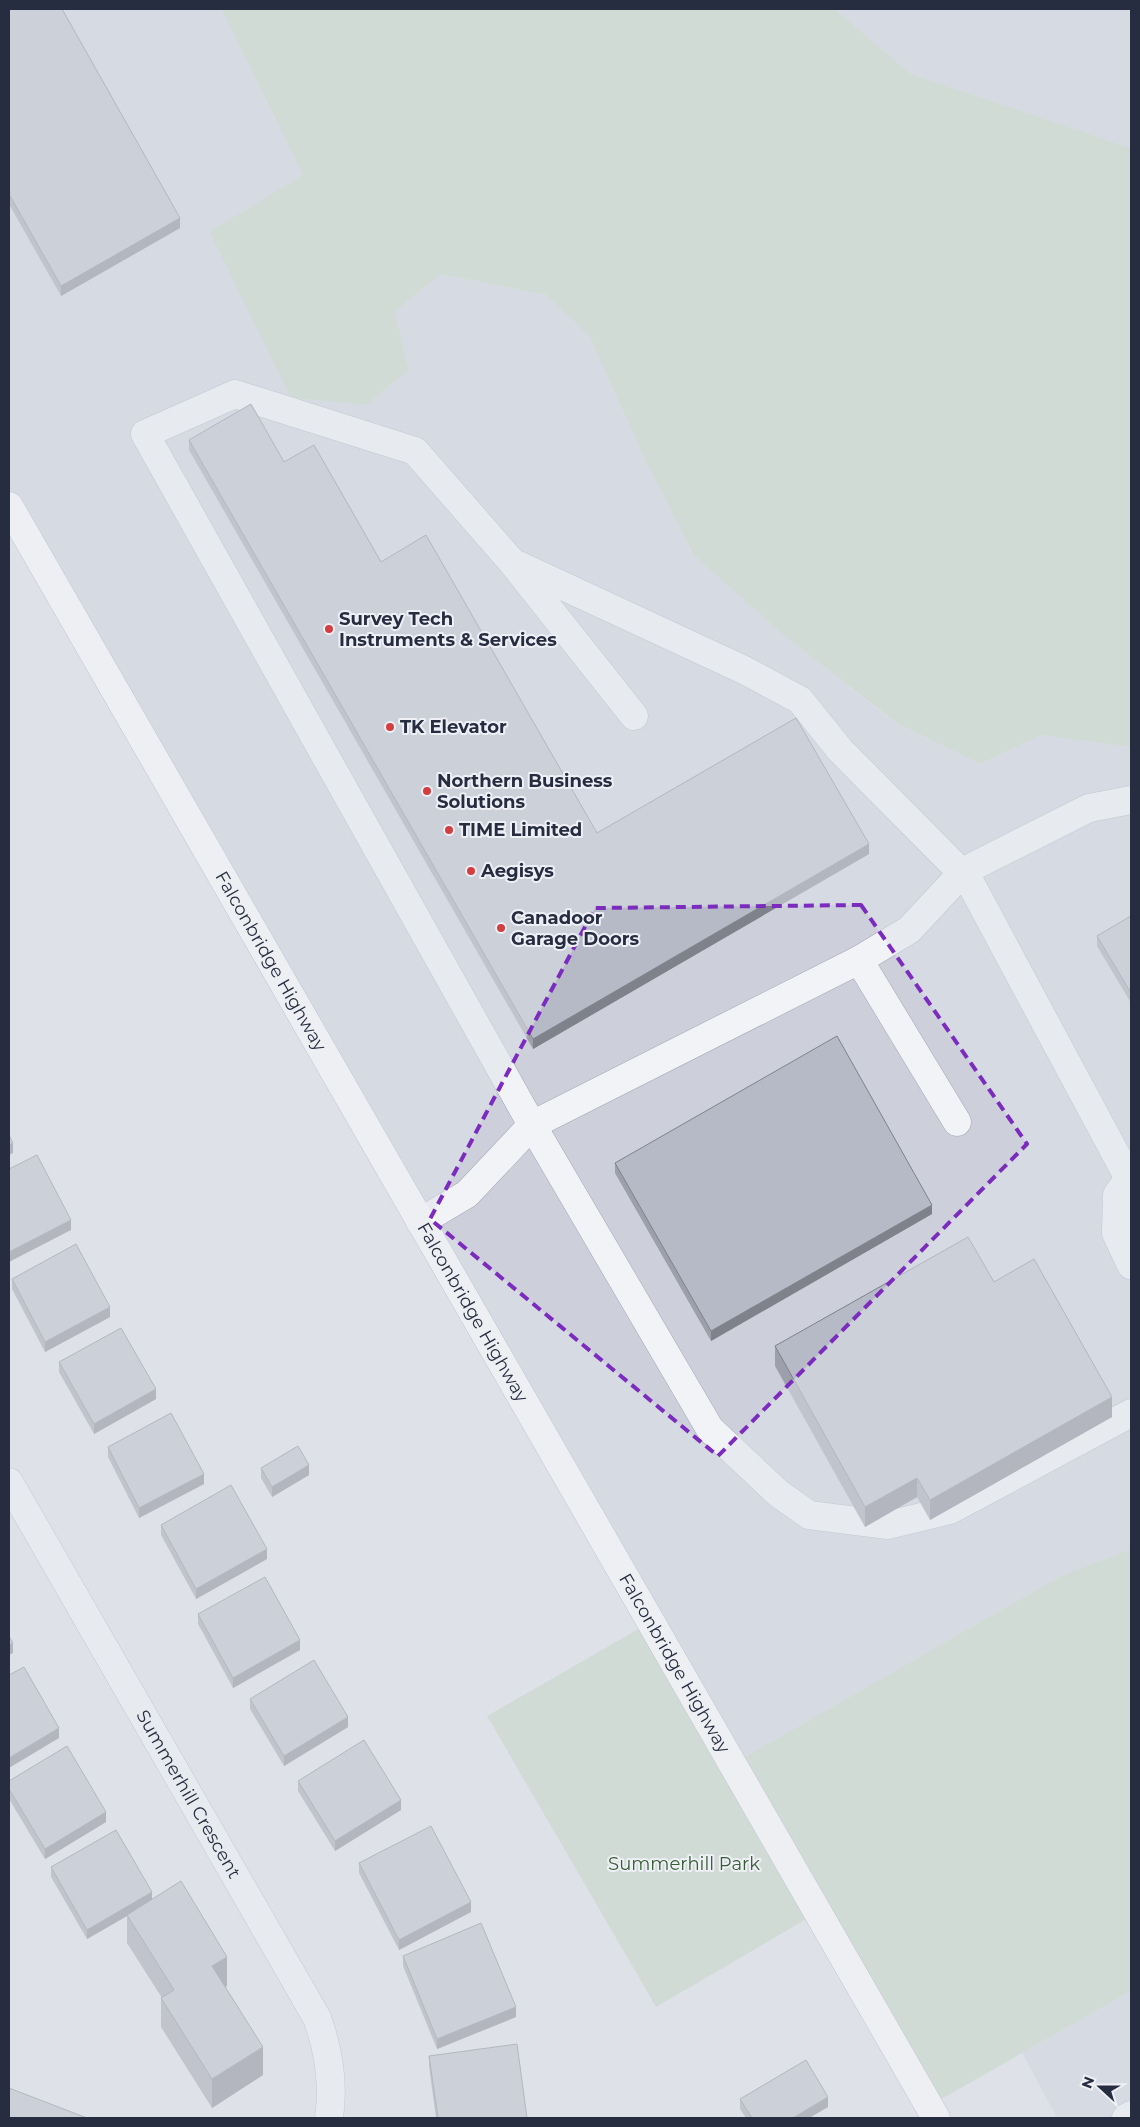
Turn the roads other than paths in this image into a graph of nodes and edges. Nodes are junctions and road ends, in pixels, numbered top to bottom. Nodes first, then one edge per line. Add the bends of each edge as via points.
1 (9, 506) edge
2 (512, 562) junction
3 (634, 716) dead end
4 (1131, 800) edge
5 (963, 872) junction
6 (859, 960) junction
7 (957, 1122) dead end
8 (532, 1125) junction
9 (1130, 1176) edge
10 (420, 1222) junction
11 (1131, 1266) edge
12 (1131, 1413) edge
13 (9, 1482) edge
14 (1131, 2115) edge
15 (329, 2118) edge
16 (936, 2118) edge
17 (1126, 2118) edge

1 - 10 main road, Falconbridge Highway
2 - 3 street
2 - 5 street via 744,670 800,700 840,750
2 - 8 street via 416,451 235,394 145,434
4 - 5 street via 1089,808
5 - 6 street via 909,930
5 - 9 street
6 - 7 street
6 - 8 street
8 - 10 street via 468,1194
8 - 12 street via 710,1429 778,1493 809,1515 888,1525 950,1510
9 - 11 street via 1117,1195 1116,1233
10 - 16 main road, Falconbridge Highway
13 - 15 street, Summerhill Crescent via 317,2018 326,2041 330,2065 332,2100
14 - 17 street

